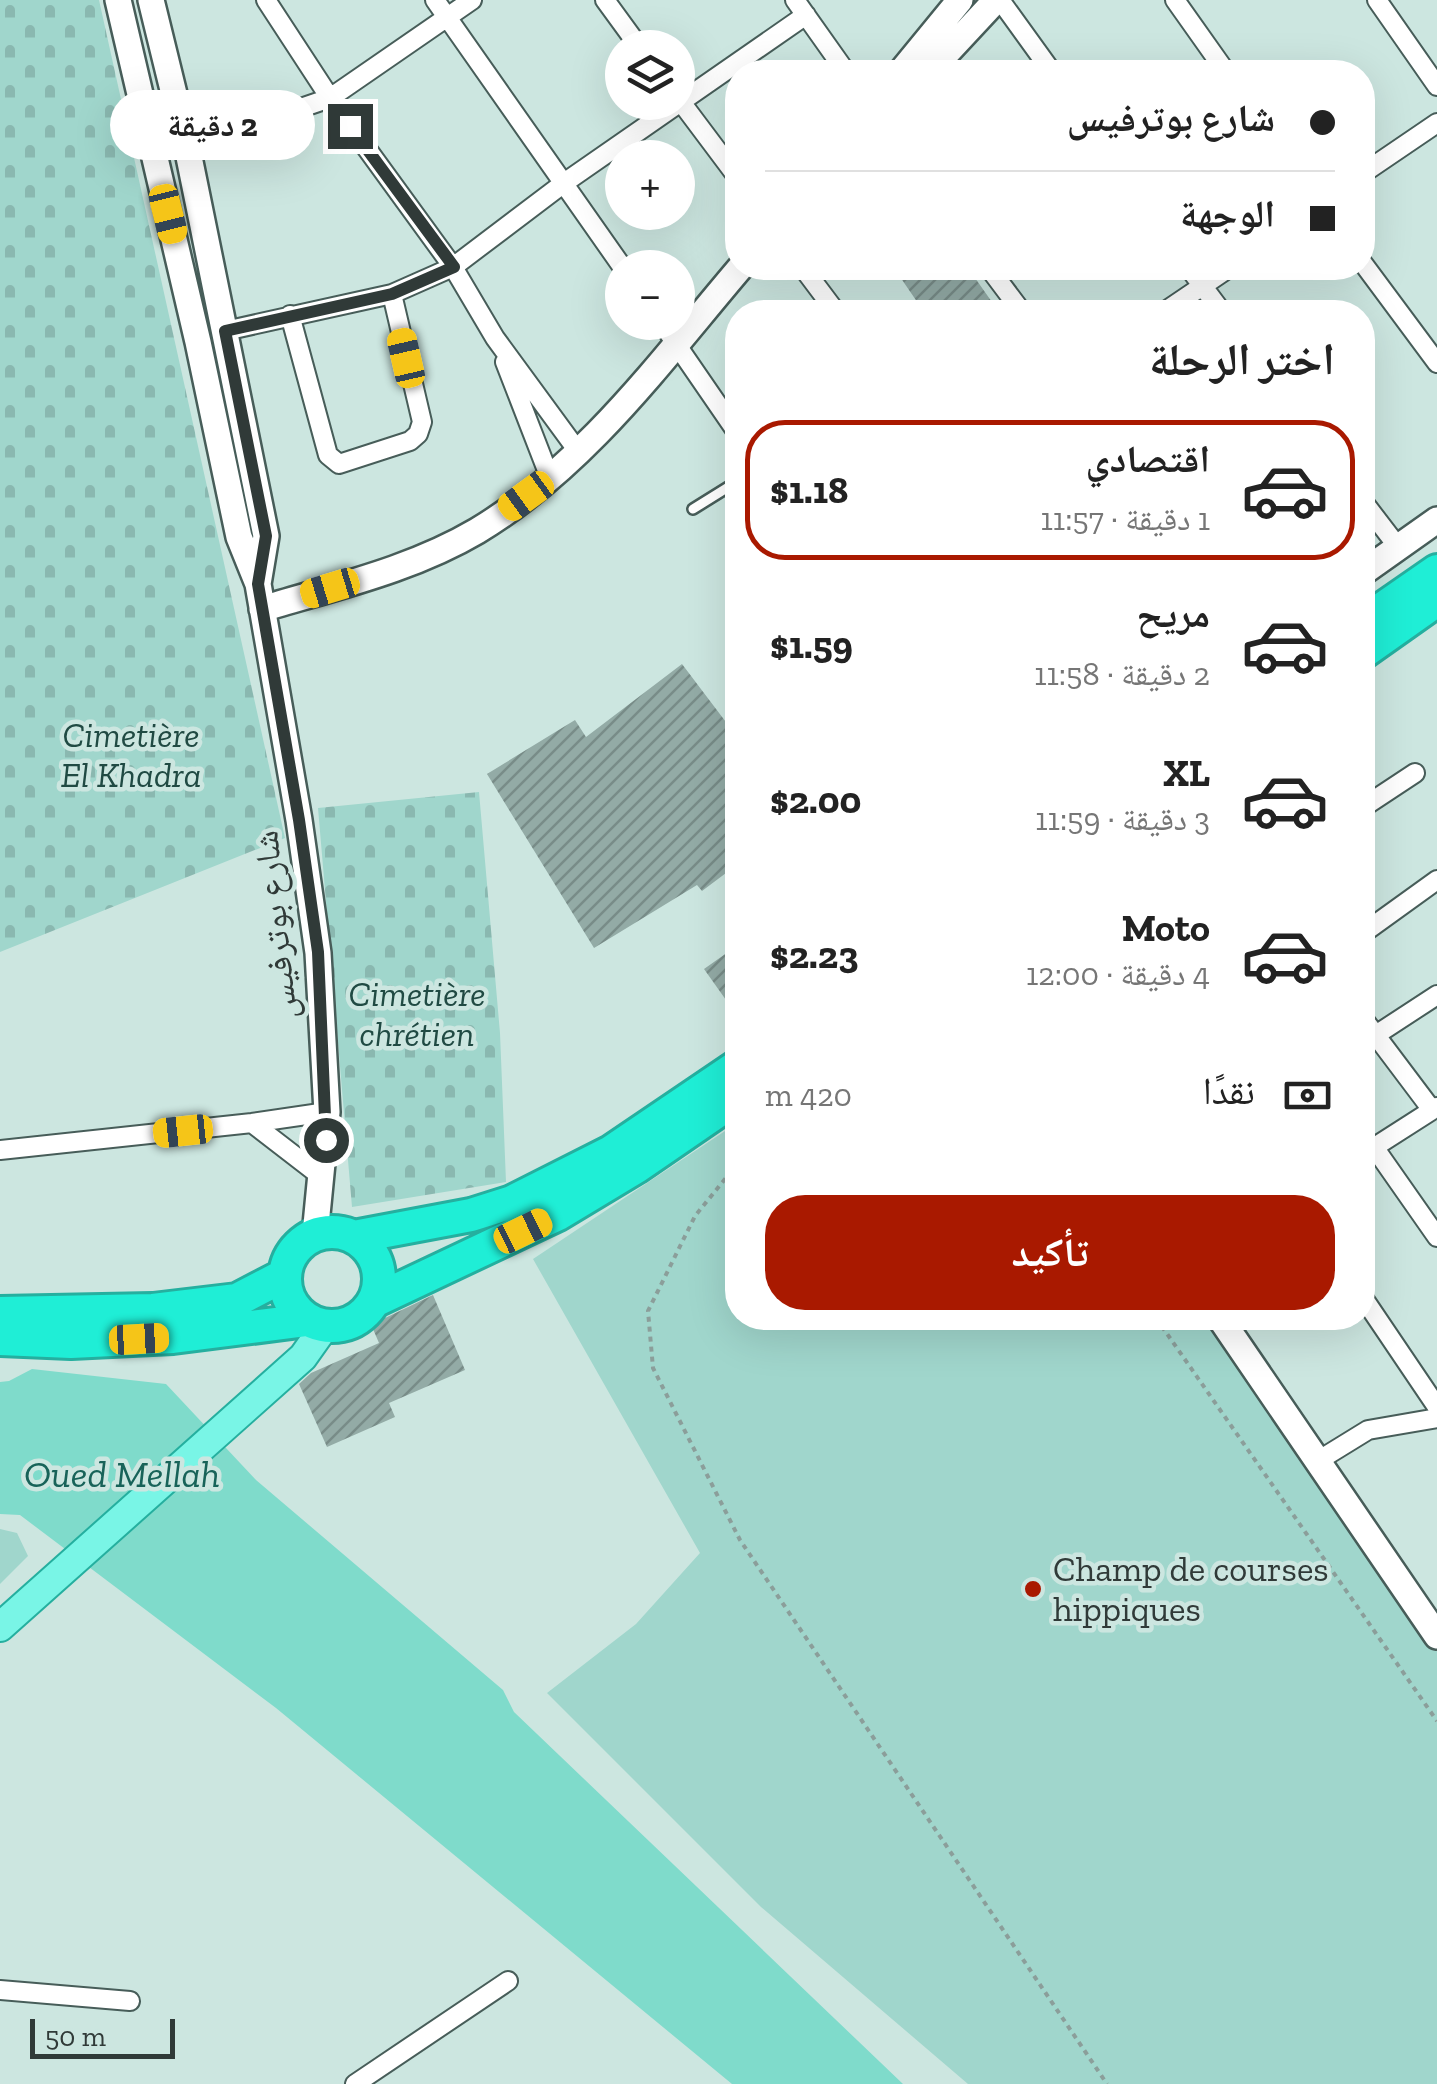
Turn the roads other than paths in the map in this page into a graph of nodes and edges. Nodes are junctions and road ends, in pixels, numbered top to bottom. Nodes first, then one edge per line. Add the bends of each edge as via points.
1 (118, 0) edge
2 (150, 0) edge
3 (266, 0) edge
4 (436, 0) edge
5 (472, 0) edge
6 (606, 0) edge
7 (960, 0) edge
8 (998, 0) edge
9 (1175, 0) edge
10 (1377, 0) edge
11 (801, 7) edge
12 (448, 17) junction
13 (627, 30) edge
14 (733, 60) edge
15 (838, 60) edge
16 (911, 60) edge
17 (940, 60) edge
18 (1043, 60) edge
19 (1218, 60) edge
20 (725, 66) edge
21 (1437, 86) edge
22 (695, 89) edge
23 (330, 98) junction
24 (653, 120) edge
25 (694, 120) edge
26 (1437, 123) edge
27 (188, 147) junction
28 (725, 161) edge
29 (1375, 165) edge
30 (564, 183) junction
31 (611, 250) edge
32 (454, 267) junction
33 (727, 280) edge
34 (1198, 280) edge
35 (1211, 280) edge
36 (1375, 280) edge
37 (1202, 286) junction
38 (392, 294) junction
39 (1182, 300) edge
40 (1213, 300) edge
41 (695, 309) edge
42 (290, 316) junction
43 (225, 331) junction
44 (496, 338) junction
45 (663, 340) edge
46 (673, 340) edge
47 (1437, 363) edge
48 (725, 415) edge
49 (580, 454) junction
50 (550, 478) junction
51 (725, 489) edge
52 (693, 509) dead end
53 (1375, 517) edge
54 (1437, 520) edge
55 (1398, 547) junction
56 (1375, 564) edge
57 (1437, 571) edge
58 (260, 596) junction
59 (1437, 600) edge
60 (1375, 614) edge
61 (1375, 643) edge
62 (1415, 773) dead end
63 (1375, 799) edge
64 (1437, 880) edge
65 (1375, 925) edge
66 (1437, 995) edge
67 (1375, 1037) edge
68 (1375, 1045) edge
69 (725, 1075) edge
70 (725, 1106) edge
71 (1435, 1108) edge
72 (327, 1112) junction
73 (252, 1123) junction
74 (1375, 1147) edge
75 (0, 1150) edge
76 (1375, 1160) edge
77 (322, 1177) junction
78 (315, 1235) junction
79 (354, 1237) junction
80 (1437, 1238) edge
81 (285, 1274) junction
82 (374, 1301) junction
83 (0, 1313) edge
84 (1375, 1315) edge
85 (316, 1323) junction
86 (1228, 1330) edge
87 (0, 1340) edge
88 (1437, 1408) edge
89 (1437, 1418) edge
90 (1316, 1462) junction
91 (0, 1626) edge
92 (1437, 1636) edge
93 (508, 1982) dead end
94 (0, 1990) edge
95 (130, 2001) dead end
96 (356, 2084) edge

1 - 58 street via 239,537
2 - 27 street
3 - 23 street
4 - 12 street
5 - 12 street
6 - 13 street
7 - 16 street
8 - 17 street
8 - 18 street
9 - 19 street
10 - 21 street
11 - 14 street
11 - 15 street
12 - 23 street
12 - 30 street
20 - 22 street
23 - 27 street
23 - 32 street
24 - 30 street
25 - 28 street
26 - 29 street
27 - 43 street
30 - 31 street
30 - 32 street
32 - 38 street
32 - 44 street
33 - 41 street
34 - 37 street
35 - 37 street
36 - 47 street
37 - 39 street
37 - 40 street
38 - 42 street
38 - 42 street via 422,422 410,441 339,464 328,455
42 - 43 street
43 - 58 street via 266,536
44 - 49 street
44 - 50 street
45 - 49 street
46 - 48 street
49 - 50 street
50 - 58 street via 476,531 400,568
51 - 52 lane
53 - 55 street
54 - 55 street
55 - 56 street
57 - 60 highway
58 - 72 street, شارع بوترفيس via 318,952
59 - 61 highway
62 - 63 street
64 - 65 street
66 - 67 street
68 - 71 street
69 - 79 highway via 611,1152 512,1202
70 - 82 highway via 558,1214
71 - 74 street
72 - 73 street
72 - 77 street, شارع بوترفيس
73 - 75 street
73 - 77 street
76 - 80 street
77 - 78 street, شارع بوترفيس
78 - 79 highway
78 - 81 highway via 294,1250
79 - 82 highway via 379,1272
81 - 83 highway via 237,1300 153,1310
81 - 85 highway via 290,1300
82 - 85 highway via 354,1321
84 - 88 street
85 - 87 highway via 173,1337
85 - 91 main road via 302,1357
86 - 90 street
89 - 90 street via 1368,1430
90 - 92 street
93 - 96 street
94 - 95 street

